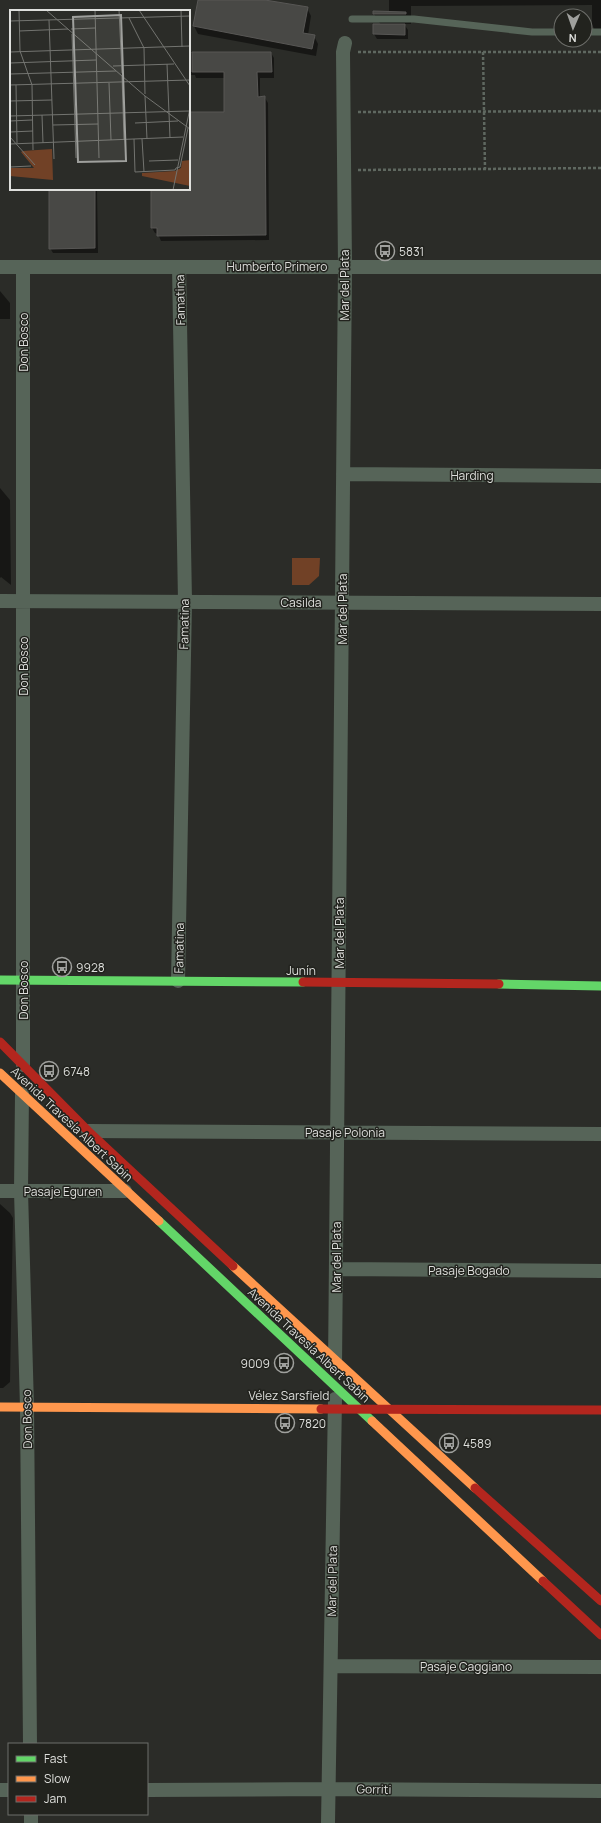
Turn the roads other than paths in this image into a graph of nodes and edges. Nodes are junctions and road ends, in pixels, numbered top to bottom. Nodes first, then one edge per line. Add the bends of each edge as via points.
1 (352, 19) dead end
2 (553, 32) edge
3 (344, 47) road end
4 (344, 266) junction
5 (0, 267) edge
6 (23, 267) junction
7 (179, 267) junction
8 (601, 267) edge
9 (343, 474) junction
10 (601, 476) edge
11 (0, 601) edge
12 (23, 601) junction
13 (184, 602) junction
14 (342, 602) junction
15 (601, 604) edge
16 (0, 980) edge
17 (23, 980) junction
18 (178, 981) junction
19 (338, 982) junction
20 (601, 986) edge
21 (0, 1042) edge
22 (23, 1065) junction
23 (0, 1073) edge
24 (22, 1094) junction
25 (88, 1131) junction
26 (337, 1132) junction
27 (601, 1134) edge
28 (0, 1191) edge
29 (21, 1191) junction
30 (125, 1191) junction
31 (336, 1270) junction
32 (601, 1271) edge
33 (335, 1360) junction
34 (335, 1388) junction
35 (0, 1406) edge
36 (27, 1407) junction
37 (335, 1407) junction
38 (358, 1407) junction
39 (387, 1408) junction
40 (601, 1410) edge
41 (601, 1601) edge
42 (601, 1635) edge
43 (331, 1666) junction
44 (601, 1667) edge
45 (30, 1743) edge
46 (329, 1788) junction
47 (148, 1790) edge
48 (601, 1791) edge
49 (328, 1823) edge

1 - 2 lane via 414,19
3 - 4 street, Mar del Plata
4 - 7 street, Humberto Primero
4 - 8 street, Humberto Primero
4 - 9 street, Mar del Plata
5 - 6 street, Humberto Primero
6 - 7 street, Humberto Primero
6 - 12 street, Don Bosco
7 - 13 street, Famatina
9 - 10 street, Harding
9 - 14 street, Mar del Plata
11 - 12 street, Casilda
12 - 13 street, Casilda
12 - 17 street, Don Bosco
13 - 14 street, Casilda
13 - 18 street, Famatina
14 - 15 street, Casilda
14 - 19 street, Mar del Plata
16 - 17 main road, Junín
17 - 18 main road, Junín
17 - 22 street, Don Bosco
18 - 19 main road, Junín
19 - 20 main road, Junín
19 - 26 street, Mar del Plata
21 - 22 main road, Avenida Travesía Albert Sabin
22 - 25 main road, Avenida Travesía Albert Sabin
23 - 24 main road, Avenida Travesía Albert Sabin
24 - 29 street, Don Bosco
24 - 30 main road, Avenida Travesía Albert Sabin
25 - 26 street, Pasaje Polonia
25 - 33 main road, Avenida Travesía Albert Sabin
26 - 27 street, Pasaje Polonia
26 - 31 street, Mar del Plata
28 - 29 street, Pasaje Eguren
29 - 30 street, Pasaje Eguren
29 - 36 street, Don Bosco
30 - 34 main road, Avenida Travesía Albert Sabin
31 - 32 street, Pasaje Bogado
31 - 33 street, Mar del Plata
33 - 34 street, Mar del Plata
33 - 39 main road, Avenida Travesía Albert Sabin
34 - 37 street, Mar del Plata
34 - 38 main road, Avenida Travesía Albert Sabin
35 - 36 main road, Vélez Sarsfield
36 - 37 main road, Vélez Sarsfield
36 - 45 street, Don Bosco
37 - 38 main road, Vélez Sarsfield
37 - 43 street, Mar del Plata
38 - 39 main road, Vélez Sarsfield
38 - 42 main road, Avenida Travesía Albert Sabin
39 - 40 main road, Vélez Sarsfield
39 - 41 main road, Avenida Travesía Albert Sabin
43 - 44 street, Pasaje Caggiano
43 - 46 street, Mar del Plata
46 - 47 street, Gorriti
46 - 48 street, Gorriti
46 - 49 street, Mar del Plata

